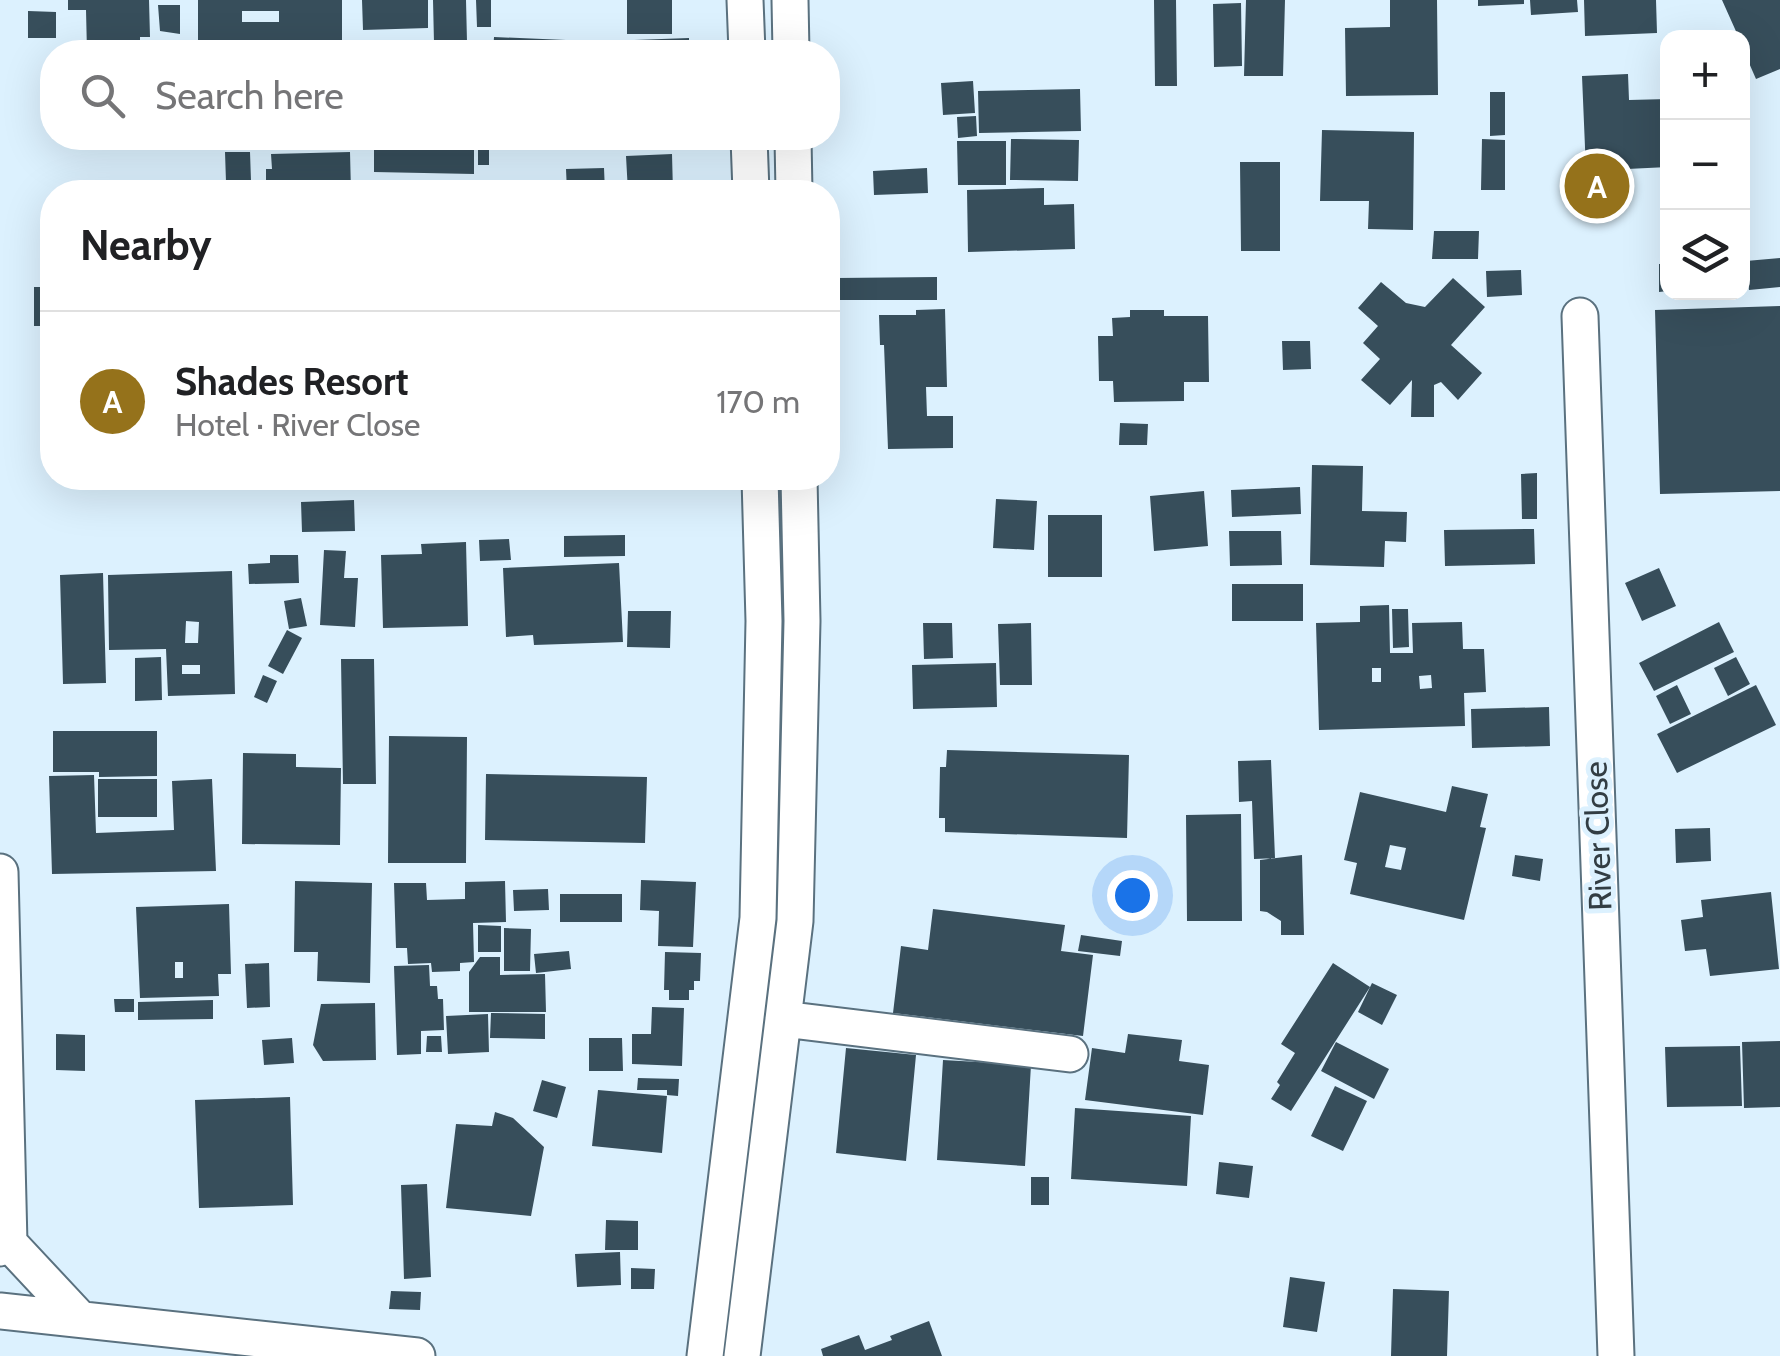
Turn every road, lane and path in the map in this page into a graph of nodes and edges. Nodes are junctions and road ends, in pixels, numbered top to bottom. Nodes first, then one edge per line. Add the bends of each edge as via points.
1 (745, 0) edge
2 (790, 0) edge
3 (746, 40) edge
4 (791, 40) edge
5 (749, 150) edge
6 (793, 150) edge
7 (751, 180) edge
8 (794, 180) edge
9 (1580, 316) dead end
10 (760, 490) edge
11 (799, 490) edge
12 (0, 872) edge
13 (783, 1019) junction
14 (1070, 1054) dead end
15 (4, 1246) edge
16 (0, 1311) edge
17 (80, 1319) junction
18 (417, 1356) edge
19 (704, 1356) edge
20 (742, 1356) edge
21 (1616, 1356) edge

1 - 3 street
2 - 4 street
5 - 7 street
6 - 8 street
9 - 21 street, River Close
10 - 19 street via 758,918
11 - 13 street via 795,921
12 - 15 street
13 - 14 street
13 - 20 street
15 - 17 street
16 - 17 street
17 - 18 street

